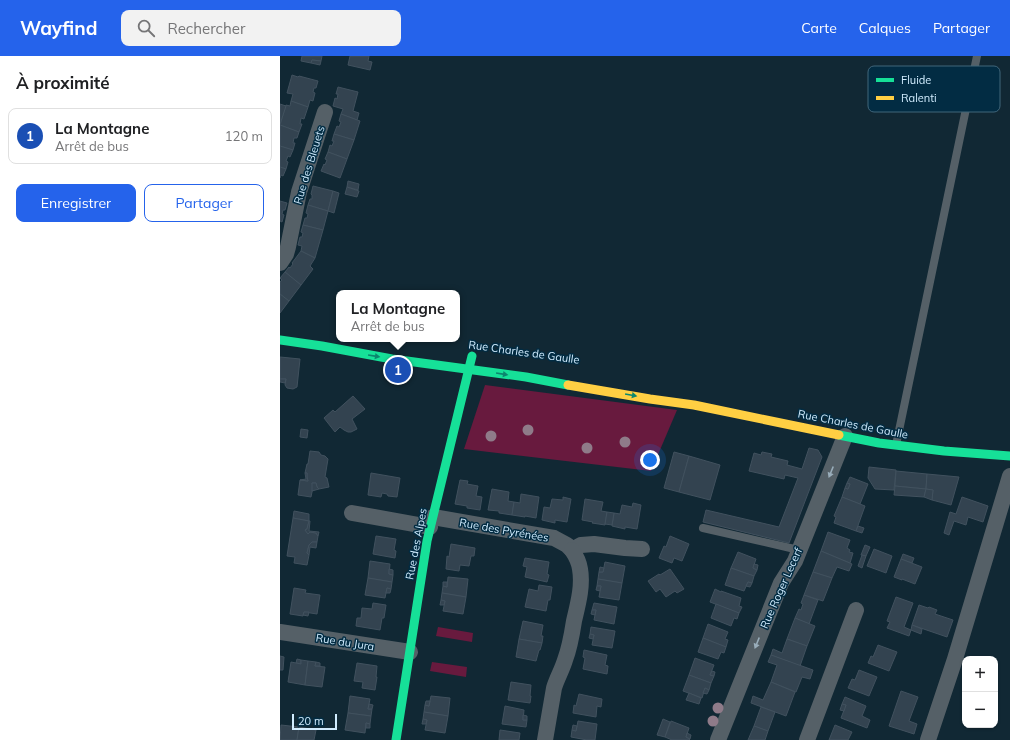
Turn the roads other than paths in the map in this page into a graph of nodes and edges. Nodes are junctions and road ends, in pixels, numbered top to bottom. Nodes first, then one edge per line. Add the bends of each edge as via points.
1 (977, 56) edge
2 (975, 66) edge
3 (325, 112) dead end
4 (965, 112) edge
5 (280, 263) edge
6 (280, 340) edge
7 (322, 346) junction
8 (370, 346) dead end
9 (472, 356) dead end
10 (469, 369) junction
11 (651, 390) dead end
12 (694, 405) junction
13 (845, 436) junction
14 (896, 445) junction
15 (1010, 456) edge
16 (1010, 476) edge
17 (352, 513) dead end
18 (431, 522) junction
19 (703, 528) dead end
20 (642, 549) dead end
21 (572, 550) junction
22 (799, 550) junction
23 (856, 610) dead end
24 (280, 632) edge
25 (410, 652) junction
26 (396, 740) edge
27 (545, 740) edge
28 (718, 740) edge
29 (808, 740) edge
30 (928, 740) edge

1 - 2 lane
3 - 5 street, Rue des Bleuets via 299,192 286,254
4 - 14 lane
6 - 7 street, Rue Charles de Gaulle
7 - 8 street, Rue Charles de Gaulle
7 -> 10 street, Rue Charles de Gaulle
9 - 10 street, Rue des Alpes
10 -> 12 street, Rue Charles de Gaulle
10 - 18 street, Rue des Alpes
11 - 12 street, Rue Charles de Gaulle
12 - 13 street, Rue Charles de Gaulle
13 - 14 street, Rue Charles de Gaulle
13 -> 22 street, Rue Roger Lecerf
14 - 15 street, Rue Charles de Gaulle
16 - 30 street
17 - 18 street, Rue des Pyrénées
18 - 21 street, Rue des Pyrénées via 554,538
18 - 25 street, Rue des Alpes
19 - 22 lane
20 - 21 street via 594,544 581,545
21 - 27 street via 580,568 580,590 568,651 554,688
22 -> 28 street, Rue Roger Lecerf via 781,583
23 - 29 street
24 - 25 street, Rue du Jura
25 - 26 street, Rue des Alpes

